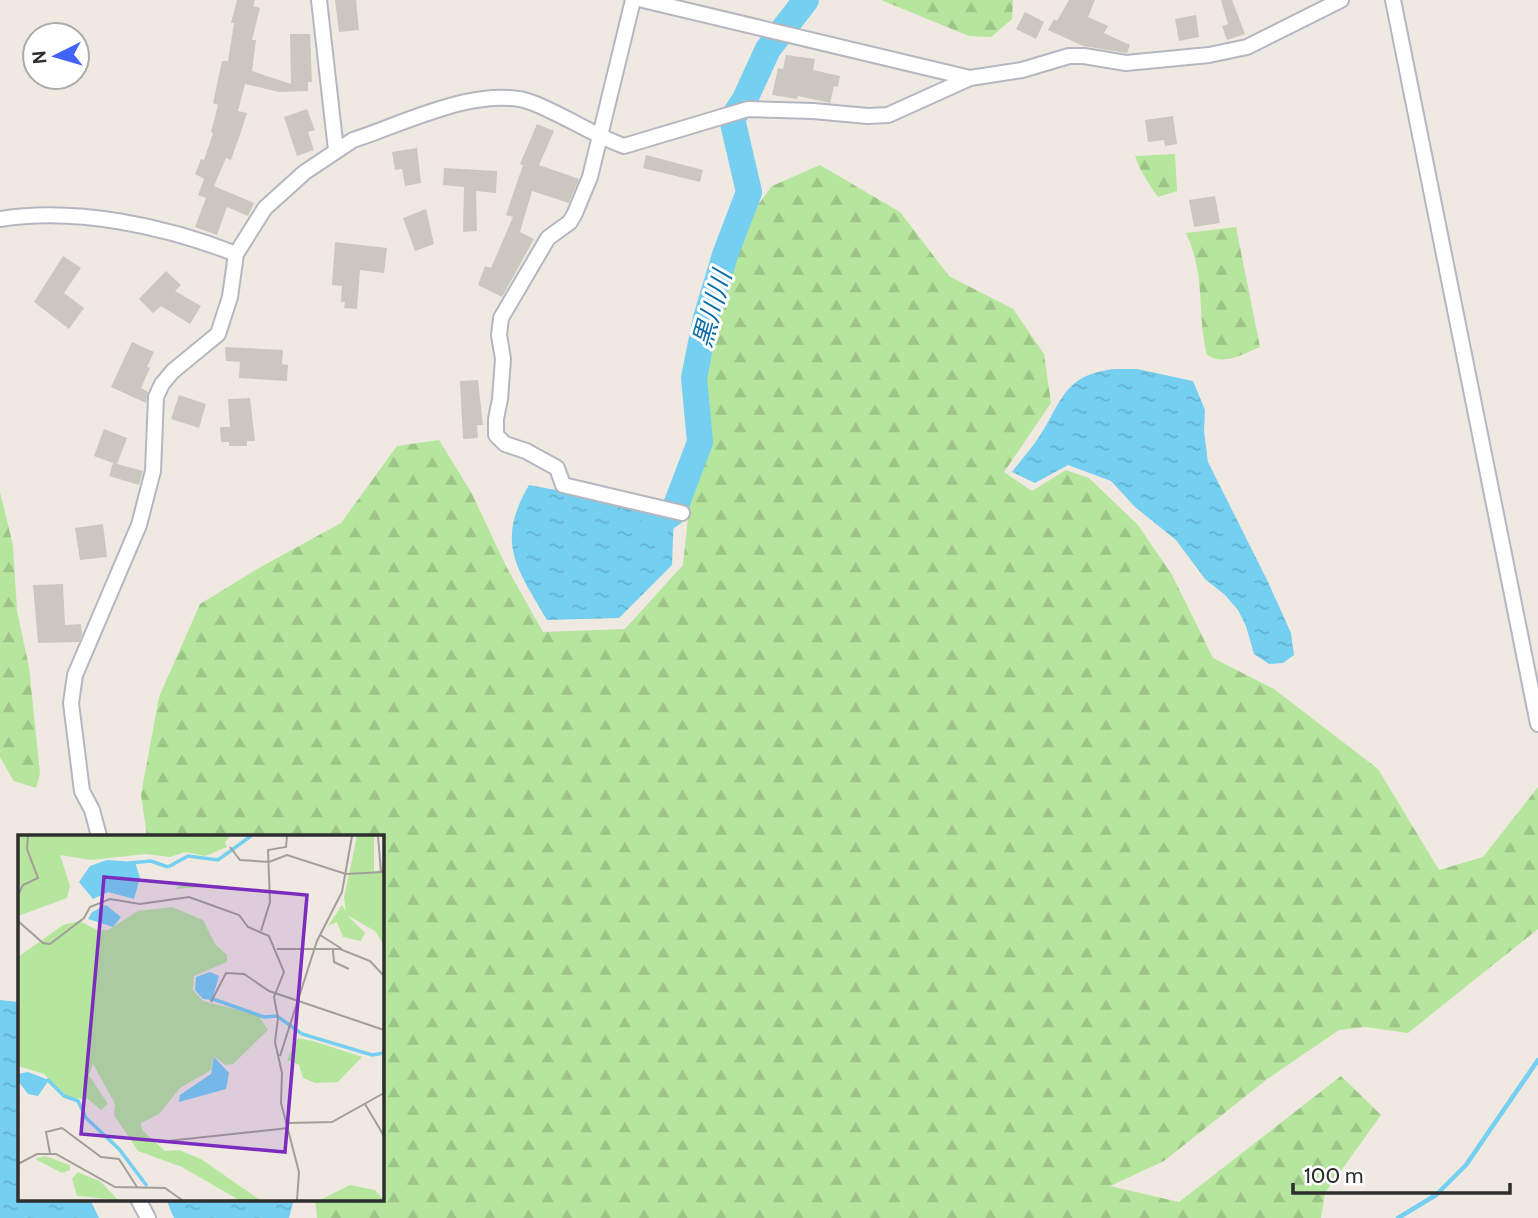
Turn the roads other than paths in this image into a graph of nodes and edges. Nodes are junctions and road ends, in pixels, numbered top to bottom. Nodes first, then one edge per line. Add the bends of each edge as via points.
1 (319, 0) edge
2 (633, 0) edge
3 (643, 0) edge
4 (1341, 0) edge
5 (1393, 0) edge
6 (970, 78) junction
7 (599, 134) junction
8 (336, 149) junction
9 (0, 219) edge
10 (236, 254) junction
11 (682, 513) dead end
12 (1538, 724) edge
13 (99, 835) edge
14 (139, 1200) edge
15 (148, 1218) edge

1 - 8 street
2 - 7 street
3 - 6 street
4 - 6 street via 1247,47 1209,55 1125,62 1069,56
5 - 12 street
6 - 7 street via 888,115 748,109 624,146
7 - 8 street via 531,102 506,97 470,100
7 - 11 street via 590,177 575,214 548,238 501,318 503,359 496,435 505,444 557,468 563,485
8 - 10 street via 280,192
9 - 10 street via 59,216 137,224
10 - 13 street via 230,297 218,334 173,371 156,397 153,471 139,525 75,675 71,703 82,791
14 - 15 street

